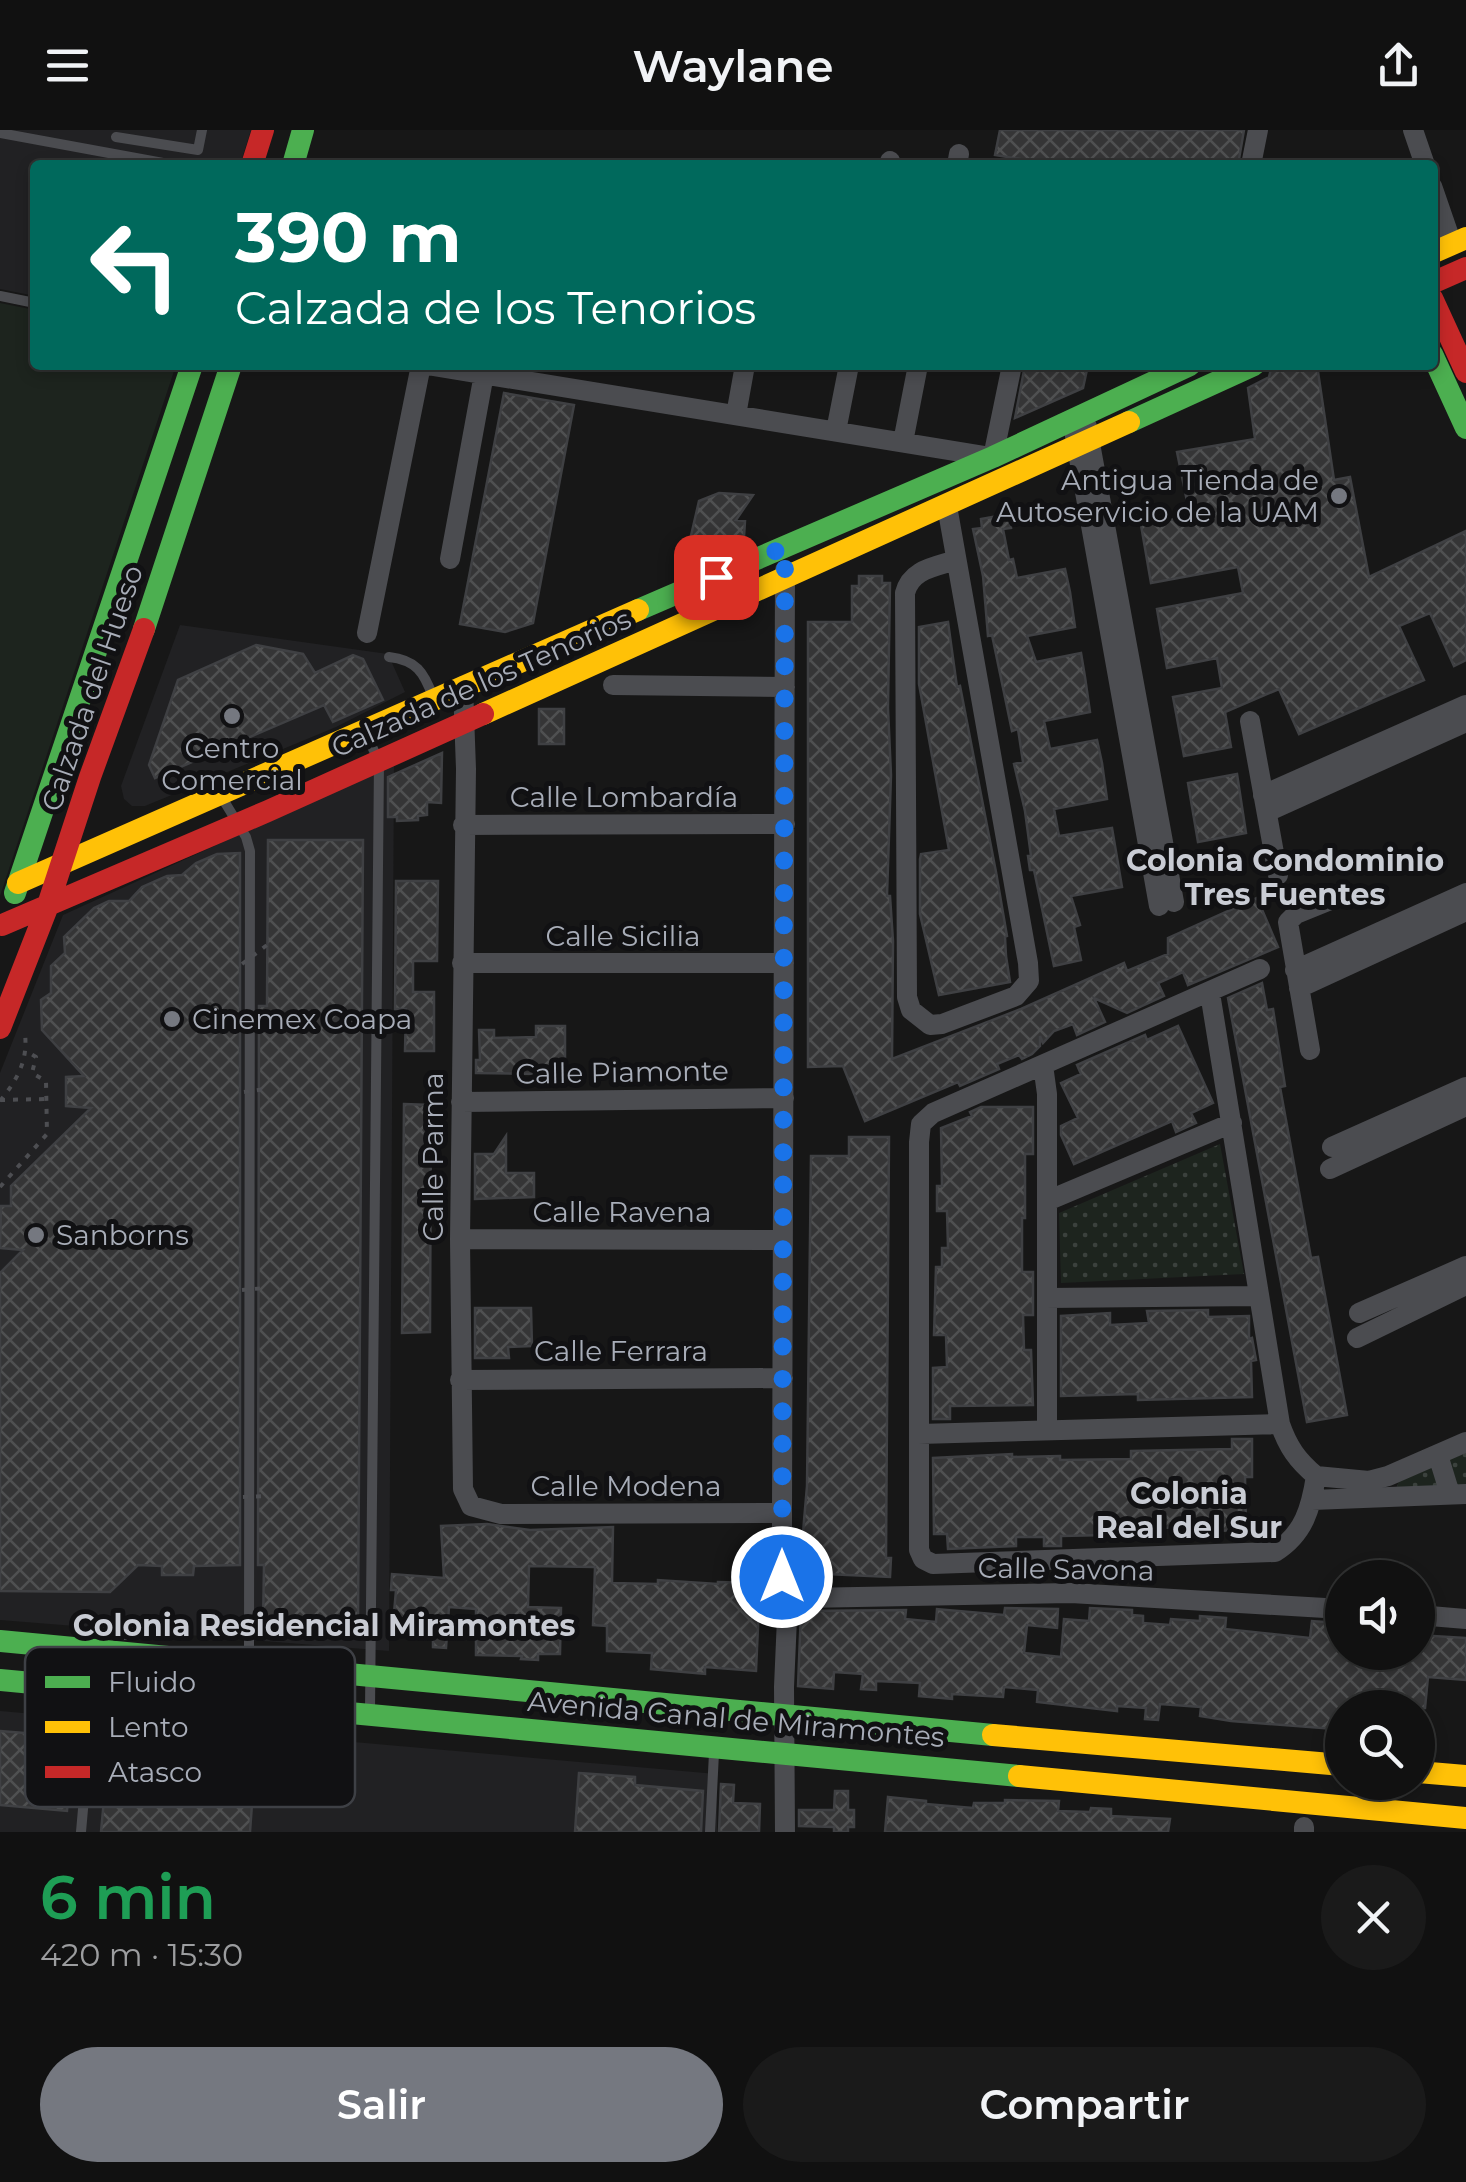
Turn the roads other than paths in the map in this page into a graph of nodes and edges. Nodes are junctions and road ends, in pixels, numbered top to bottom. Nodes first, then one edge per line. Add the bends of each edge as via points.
1 (202, 130) edge
2 (263, 130) edge
3 (303, 130) edge
4 (1258, 130) edge
5 (1414, 130) edge
6 (0, 134) edge
7 (117, 134) edge
8 (113, 154) junction
9 (146, 160) edge
10 (254, 160) edge
11 (294, 160) edge
12 (1252, 160) edge
13 (1423, 160) edge
14 (1438, 206) edge
15 (1450, 245) edge
16 (1466, 268) edge
17 (1438, 280) edge
18 (0, 296) edge
19 (30, 302) edge
20 (1438, 320) edge
21 (1450, 365) edge
22 (190, 370) edge
23 (229, 370) edge
24 (423, 370) edge
25 (457, 370) edge
26 (744, 370) edge
27 (849, 370) edge
28 (917, 370) edge
29 (1011, 370) edge
30 (1179, 370) edge
31 (1243, 370) edge
32 (484, 374) junction
33 (736, 414) junction
34 (1077, 417) junction
35 (1466, 428) edge
36 (836, 431) junction
37 (903, 442) junction
38 (1084, 443) junction
39 (993, 457) junction
40 (1007, 478) junction
41 (947, 506) junction
42 (841, 523) junction
43 (785, 547) junction
44 (842, 552) junction
45 (450, 559) dead end
46 (956, 560) junction
47 (785, 579) junction
48 (366, 633) dead end
49 (388, 657) dead end
50 (509, 665) junction
51 (463, 686) junction
52 (613, 686) dead end
53 (785, 687) junction
54 (526, 696) junction
55 (434, 698) junction
56 (1466, 706) edge
57 (1250, 721) dead end
58 (1466, 722) edge
59 (465, 724) junction
60 (364, 730) junction
61 (378, 762) junction
62 (90, 777) junction
63 (220, 795) junction
64 (1265, 804) junction
65 (238, 824) junction
66 (785, 824) junction
67 (464, 825) junction
68 (134, 832) junction
69 (63, 864) junction
70 (1278, 875) dead end
71 (18, 883) junction
72 (1466, 893) edge
73 (1333, 899) dead end
74 (1167, 904) dead end
75 (48, 908) junction
76 (1466, 911) edge
77 (1, 926) edge
78 (784, 963) junction
79 (462, 964) junction
80 (1260, 969) dead end
81 (1297, 979) junction
82 (1210, 993) junction
83 (0, 1028) edge
84 (1310, 1050) dead end
85 (1043, 1065) junction
86 (1466, 1087) edge
87 (784, 1098) junction
88 (460, 1102) junction
89 (1466, 1106) edge
90 (1232, 1123) junction
91 (1332, 1147) dead end
92 (1330, 1169) dead end
93 (1047, 1202) junction
94 (460, 1239) junction
95 (783, 1240) junction
96 (1466, 1266) edge
97 (1466, 1285) edge
98 (1259, 1296) junction
99 (1047, 1298) junction
100 (1359, 1313) dead end
101 (1357, 1338) dead end
102 (783, 1378) junction
103 (460, 1380) junction
104 (1280, 1424) junction
105 (1047, 1430) junction
106 (919, 1434) junction
107 (1466, 1442) edge
108 (1438, 1455) junction
109 (1316, 1476) junction
110 (1458, 1494) edge
111 (1312, 1500) junction
112 (472, 1506) joint
113 (782, 1513) junction
114 (788, 1596) junction
115 (1325, 1609) edge
116 (1435, 1617) edge
117 (1466, 1620) edge
118 (0, 1642) edge
119 (62, 1647) edge
120 (249, 1647) edge
121 (355, 1673) edge
122 (372, 1675) junction
123 (0, 1680) edge
124 (25, 1682) edge
125 (355, 1714) edge
126 (370, 1715) junction
127 (784, 1717) junction
128 (714, 1748) junction
129 (784, 1754) junction
130 (1325, 1764) edge
131 (1435, 1773) edge
132 (1466, 1776) edge
133 (83, 1807) edge
134 (1466, 1818) edge
135 (81, 1832) edge
136 (710, 1832) edge
137 (785, 1832) edge

1 - 7 lane via 198,150
2 - 10 main road
3 - 11 main road
4 - 12 street
5 - 13 street
6 - 8 lane
7 - 8 lane
8 - 9 lane
14 - 15 street
16 - 17 main road
18 - 19 lane
20 - 21 main road
21 - 35 main road
22 - 71 main road, Calzada del Hueso
23 - 62 main road, Calzada del Hueso
24 - 48 street
25 - 32 street
26 - 33 street
27 - 36 street
28 - 37 street
29 - 39 street
30 - 34 main road, Calzada de los Tenorios
31 - 38 main road, Calzada de los Tenorios
32 - 33 street
32 - 45 street
33 - 36 street
34 - 38 street
34 - 39 main road, Calzada de los Tenorios
36 - 37 street
37 - 39 street
38 - 40 main road, Calzada de los Tenorios
38 - 74 street
39 - 40 street
39 - 42 main road, Calzada de los Tenorios
40 - 41 main road, Calzada de los Tenorios
41 - 44 main road, Calzada de los Tenorios
41 - 46 street
42 - 43 main road, Calzada de los Tenorios
42 - 44 main road
43 - 47 street
43 - 50 main road, Calzada de los Tenorios
44 - 47 main road, Calzada de los Tenorios
46 - 46 street via 916,574 905,593 907,997 911,1010 930,1025 1016,996 1029,981
47 - 53 street
47 - 54 main road, Calzada de los Tenorios
49 - 55 lane via 421,668
50 - 51 main road, Calzada de los Tenorios
50 - 54 main road
51 - 55 main road, Calzada de los Tenorios
51 - 59 street, Calle Parma
52 - 53 street
53 - 66 street
54 - 59 main road, Calzada de los Tenorios
55 - 60 main road, Calzada de los Tenorios
56 - 64 street
57 - 64 street
58 - 64 street
59 - 61 main road, Calzada de los Tenorios
59 - 67 street, Calle Parma
60 - 61 lane
60 - 63 main road, Calzada de los Tenorios
61 - 65 main road, Calzada de los Tenorios
61 - 122 lane
62 - 68 main road via 102,817
62 - 69 main road, Calzada del Hueso
63 - 65 lane
63 - 68 main road, Calzada de los Tenorios
64 - 70 street
65 - 75 main road, Calzada de los Tenorios
65 - 120 lane via 250,851
66 - 67 street, Calle Lombardía
66 - 78 street
67 - 79 street, Calle Parma
68 - 69 main road, Calzada de los Tenorios
69 - 71 main road, Calzada de los Tenorios
69 - 75 main road, Calzada del Hueso
71 - 77 main road, Calzada del Hueso
72 - 81 street
73 - 81 street via 1288,922
75 - 77 main road, Calzada de los Tenorios
75 - 83 main road, Calzada del Hueso
76 - 81 street
78 - 79 street, Calle Sicilia
78 - 87 street
79 - 88 street, Calle Parma
80 - 82 street
81 - 84 street
82 - 85 street
82 - 90 street
85 - 93 street
85 - 106 street via 921,1124
86 - 91 street
87 - 88 street, Calle Piamonte
87 - 95 street
88 - 94 street, Calle Parma
89 - 92 street
90 - 93 street
90 - 98 street
93 - 99 street
94 - 95 street, Calle Ravena
94 - 103 street, Calle Parma
95 - 102 street
96 - 100 street
97 - 101 street
98 - 99 street
98 - 104 street
99 - 105 street
102 - 103 street, Calle Ferrara
102 - 113 street
103 - 112 street, Calle Parma via 461,1475
104 - 105 street
104 - 109 street via 1298,1461
105 - 106 street
106 - 111 street via 919,1550 934,1564 1275,1552 1300,1530
107 - 108 street
108 - 109 street via 1369,1480
108 - 110 street
109 - 111 street
110 - 111 street
112 - 113 street, Calle Modena via 501,1514
113 - 114 street
114 - 115 street, Calle Savona via 1072,1593
114 - 127 street
116 - 117 street
118 - 119 main road, Avenida Canal de Miramontes
121 - 122 main road, Avenida Canal de Miramontes
122 - 126 lane
122 - 127 main road, Avenida Canal de Miramontes
123 - 124 main road, Avenida Canal de Miramontes
125 - 126 main road, Avenida Canal de Miramontes
126 - 128 main road, Avenida Canal de Miramontes
127 - 129 street
127 - 130 main road, Avenida Canal de Miramontes
128 - 129 main road, Avenida Canal de Miramontes
128 - 136 lane
129 - 134 main road, Avenida Canal de Miramontes
129 - 137 street
131 - 132 main road
133 - 135 lane

